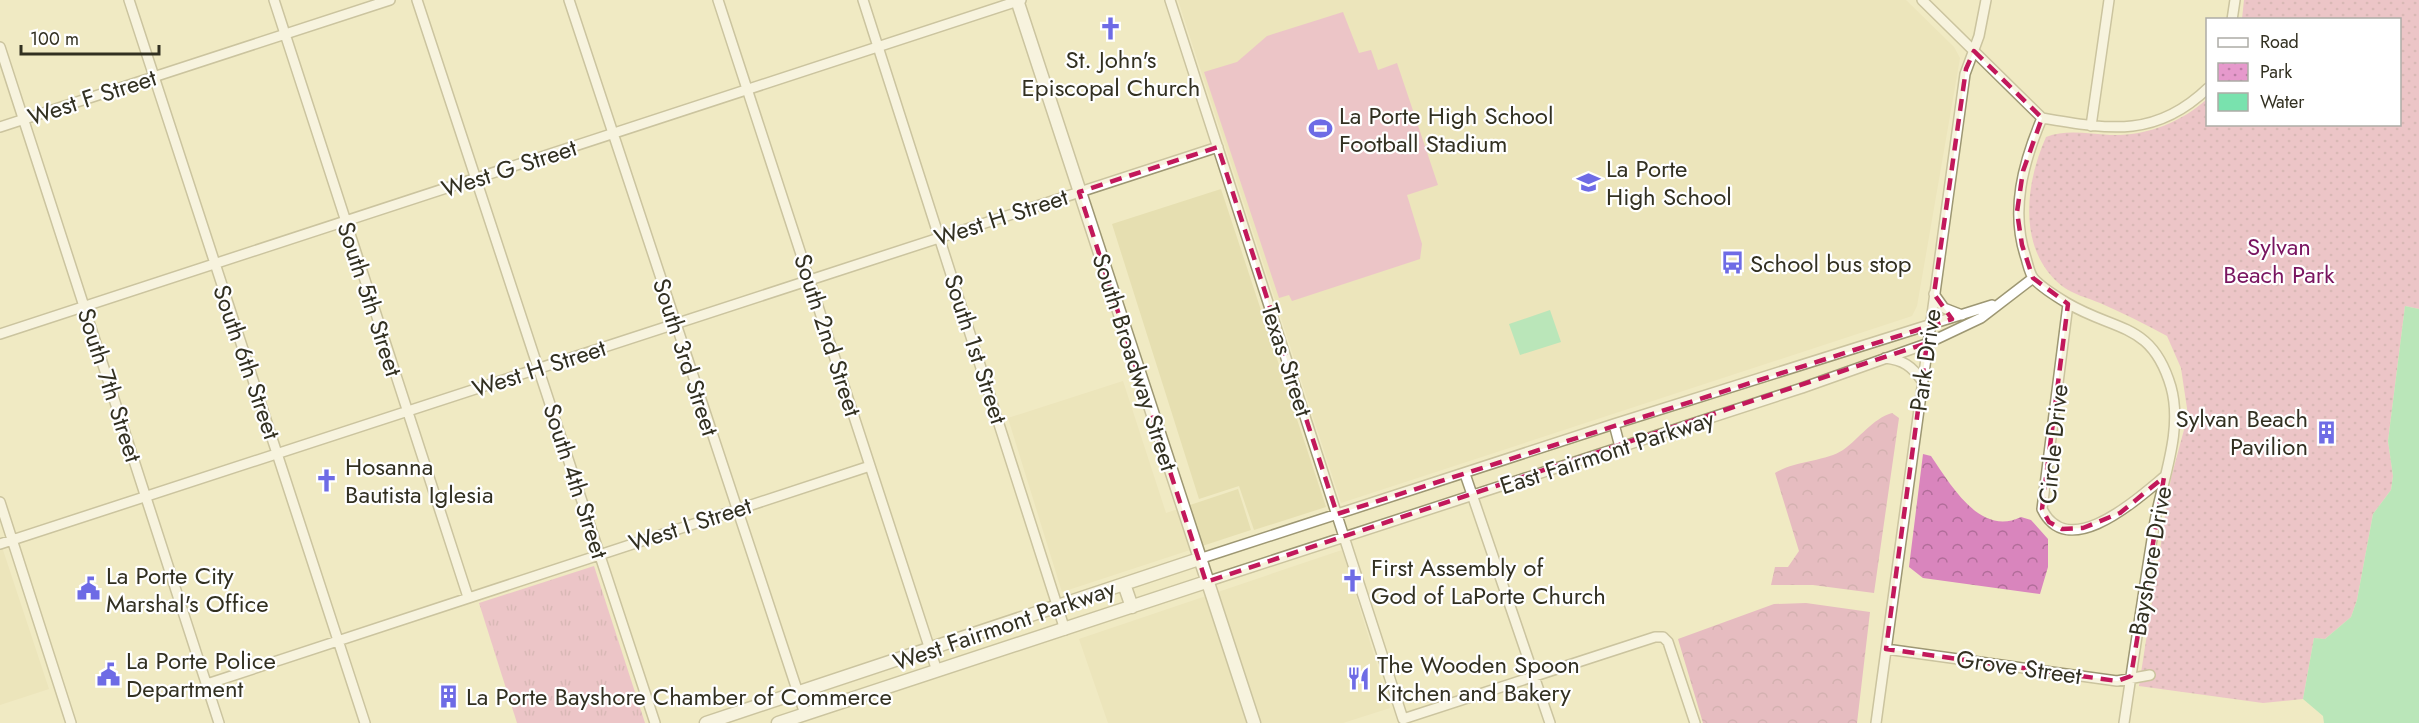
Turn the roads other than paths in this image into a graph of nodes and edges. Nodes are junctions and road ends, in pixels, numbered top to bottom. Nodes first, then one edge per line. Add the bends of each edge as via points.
1 (129, 0) edge
2 (274, 0) edge
3 (390, 0) edge
4 (417, 0) edge
5 (569, 0) edge
6 (718, 0) edge
7 (863, 0) edge
8 (1019, 0) edge
9 (1170, 0) edge
10 (1922, 0) edge
11 (1986, 0) edge
12 (2109, 0) edge
13 (2235, 0) edge
14 (2232, 18) edge
15 (285, 34) junction
16 (0, 47) edge
17 (878, 47) junction
18 (1974, 51) junction
19 (154, 76) junction
20 (747, 90) junction
21 (2206, 90) edge
22 (2042, 118) junction
23 (23, 119) junction
24 (2091, 126) junction
25 (0, 127) edge
26 (612, 134) junction
27 (1218, 147) junction
28 (477, 178) junction
29 (1079, 192) junction
30 (345, 221) junction
31 (940, 236) junction
32 (214, 264) junction
33 (810, 278) junction
34 (2033, 278) junction
35 (1934, 294) junction
36 (2000, 303) junction
37 (2068, 304) junction
38 (85, 307) junction
39 (1962, 315) junction
40 (1929, 323) junction
41 (675, 324) junction
42 (0, 334) edge
43 (1926, 344) junction
44 (1884, 357) junction
45 (540, 368) junction
46 (1922, 381) junction
47 (407, 411) junction
48 (1614, 424) junction
49 (1620, 447) junction
50 (278, 453) junction
51 (870, 466) junction
52 (1466, 474) junction
53 (2164, 477) junction
54 (147, 496) junction
55 (1474, 496) junction
56 (0, 502) edge
57 (737, 509) junction
58 (1337, 514) junction
59 (1346, 538) junction
60 (13, 539) junction
61 (0, 543) edge
62 (599, 554) junction
63 (1199, 559) junction
64 (1206, 582) junction
65 (1124, 584) junction
66 (468, 597) junction
67 (1059, 606) junction
68 (1132, 607) junction
69 (1065, 630) junction
70 (339, 641) junction
71 (1886, 649) junction
72 (931, 650) junction
73 (937, 671) junction
74 (2150, 675) dead end
75 (1534, 676) junction
76 (2131, 676) junction
77 (207, 684) junction
78 (797, 693) junction
79 (804, 714) junction
80 (71, 723) edge
81 (219, 723) edge
82 (365, 723) edge
83 (655, 723) edge
84 (706, 723) edge
85 (778, 723) edge
86 (1254, 723) edge
87 (1550, 723) edge
88 (1695, 723) edge
89 (1876, 723) edge
90 (2124, 723) edge

1 - 19 street, South 6th Street
2 - 15 street, South 5th Street
3 - 15 street, West F Street
4 - 28 street, South 4th Street
5 - 26 street, South 3rd Street
6 - 20 street, South 2nd Street
7 - 17 street, South 1st Street
8 - 17 street, West G Street
8 - 29 main road, South Broadway Street
9 - 27 street, Texas Street
10 - 18 street
11 - 18 street, Park Drive
12 - 24 street
13 - 14 street
15 - 19 street, West F Street
15 - 30 street, South 5th Street
16 - 23 street, South 7th Street
17 - 20 street, West G Street
17 - 31 street, South 1st Street
18 - 22 street
18 - 35 street, Park Drive via 1966,69
19 - 23 street, West F Street
19 - 32 street, South 6th Street
20 - 26 street, West G Street
20 - 33 street, South 2nd Street
21 - 24 street via 2177,113 2157,122
22 - 24 street
22 - 34 street via 2023,171 2018,212 2022,245
23 - 25 street, West F Street
23 - 38 street, South 7th Street
26 - 28 street, West G Street
26 - 41 street, South 3rd Street
27 - 29 street, West H Street
27 - 58 street, Texas Street
28 - 30 street, West G Street
28 - 45 street, South 4th Street
29 - 31 street, West H Street
29 - 63 main road, South Broadway Street
30 - 32 street, West G Street
30 - 47 street, South 5th Street
31 - 33 street, West H Street
31 - 67 street, South 1st Street
32 - 38 street, West G Street
32 - 50 street, South 6th Street
33 - 41 street, West H Street
33 - 51 street, South 2nd Street
34 - 36 street, East Fairmont Parkway
34 - 37 street, Bayshore Drive
35 - 39 street via 1944,308
35 - 40 street, Park Drive
36 - 39 street, East Fairmont Parkway
36 - 43 street, East Fairmont Parkway via 1981,318
37 - 53 street, Bayshore Drive via 2139,336 2151,344 2161,361 2174,405 2173,436
37 - 53 street, Circle Drive via 2042,508 2049,522 2062,529 2102,523
38 - 42 street, West G Street
38 - 54 street, South 7th Street
39 - 40 street, East Fairmont Parkway
40 - 43 street, Park Drive
40 - 48 street, East Fairmont Parkway
41 - 45 street, West H Street
41 - 57 street, South 3rd Street
43 - 44 street, East Fairmont Parkway
43 - 46 street, Park Drive
44 - 46 street via 1912,367
44 - 49 street, East Fairmont Parkway
45 - 47 street, West H Street
45 - 62 street, South 4th Street
46 - 71 street, Park Drive
47 - 50 street, West H Street
47 - 66 street, South 5th Street
48 - 49 street
48 - 52 street, East Fairmont Parkway
49 - 55 street, East Fairmont Parkway
50 - 54 street, West H Street
50 - 70 street, South 6th Street
51 - 57 street, West I Street
51 - 72 street, South 2nd Street
52 - 55 street
52 - 58 street, East Fairmont Parkway
53 - 76 street, Bayshore Drive
54 - 60 street, West H Street
54 - 77 street, South 7th Street
55 - 59 street, East Fairmont Parkway
55 - 75 street
56 - 60 street
57 - 62 street, West I Street
57 - 78 street, South 3rd Street
58 - 59 street, Texas Street
58 - 63 street, East Fairmont Parkway
59 - 64 street, East Fairmont Parkway
59 - 75 street, Texas Street via 1403,719
60 - 61 street, West H Street
60 - 80 street
62 - 66 street, West I Street
62 - 83 street, South 4th Street
63 - 64 main road, South Broadway Street
63 - 65 main road, West Fairmont Parkway
64 - 68 main road, West Fairmont Parkway
64 - 86 main road, South Broadway Street
65 - 67 main road, West Fairmont Parkway
65 - 68 main road
66 - 70 street, West I Street
67 - 69 street, South 1st Street
67 - 72 main road, West Fairmont Parkway
68 - 69 main road, West Fairmont Parkway
69 - 73 main road, West Fairmont Parkway
70 - 77 street, West I Street
70 - 82 street, South 6th Street
71 - 76 street, Grove Street via 2117,681
71 - 89 street, Park Drive
72 - 73 street, South 2nd Street
72 - 78 main road, West Fairmont Parkway
73 - 79 main road, West Fairmont Parkway
74 - 76 street, Grove Street
75 - 87 street
75 - 88 street via 1663,637
76 - 90 street, Bayshore Drive
77 - 81 street, South 7th Street
78 - 79 street, South 3rd Street
78 - 84 main road, West Fairmont Parkway
79 - 85 main road, West Fairmont Parkway

